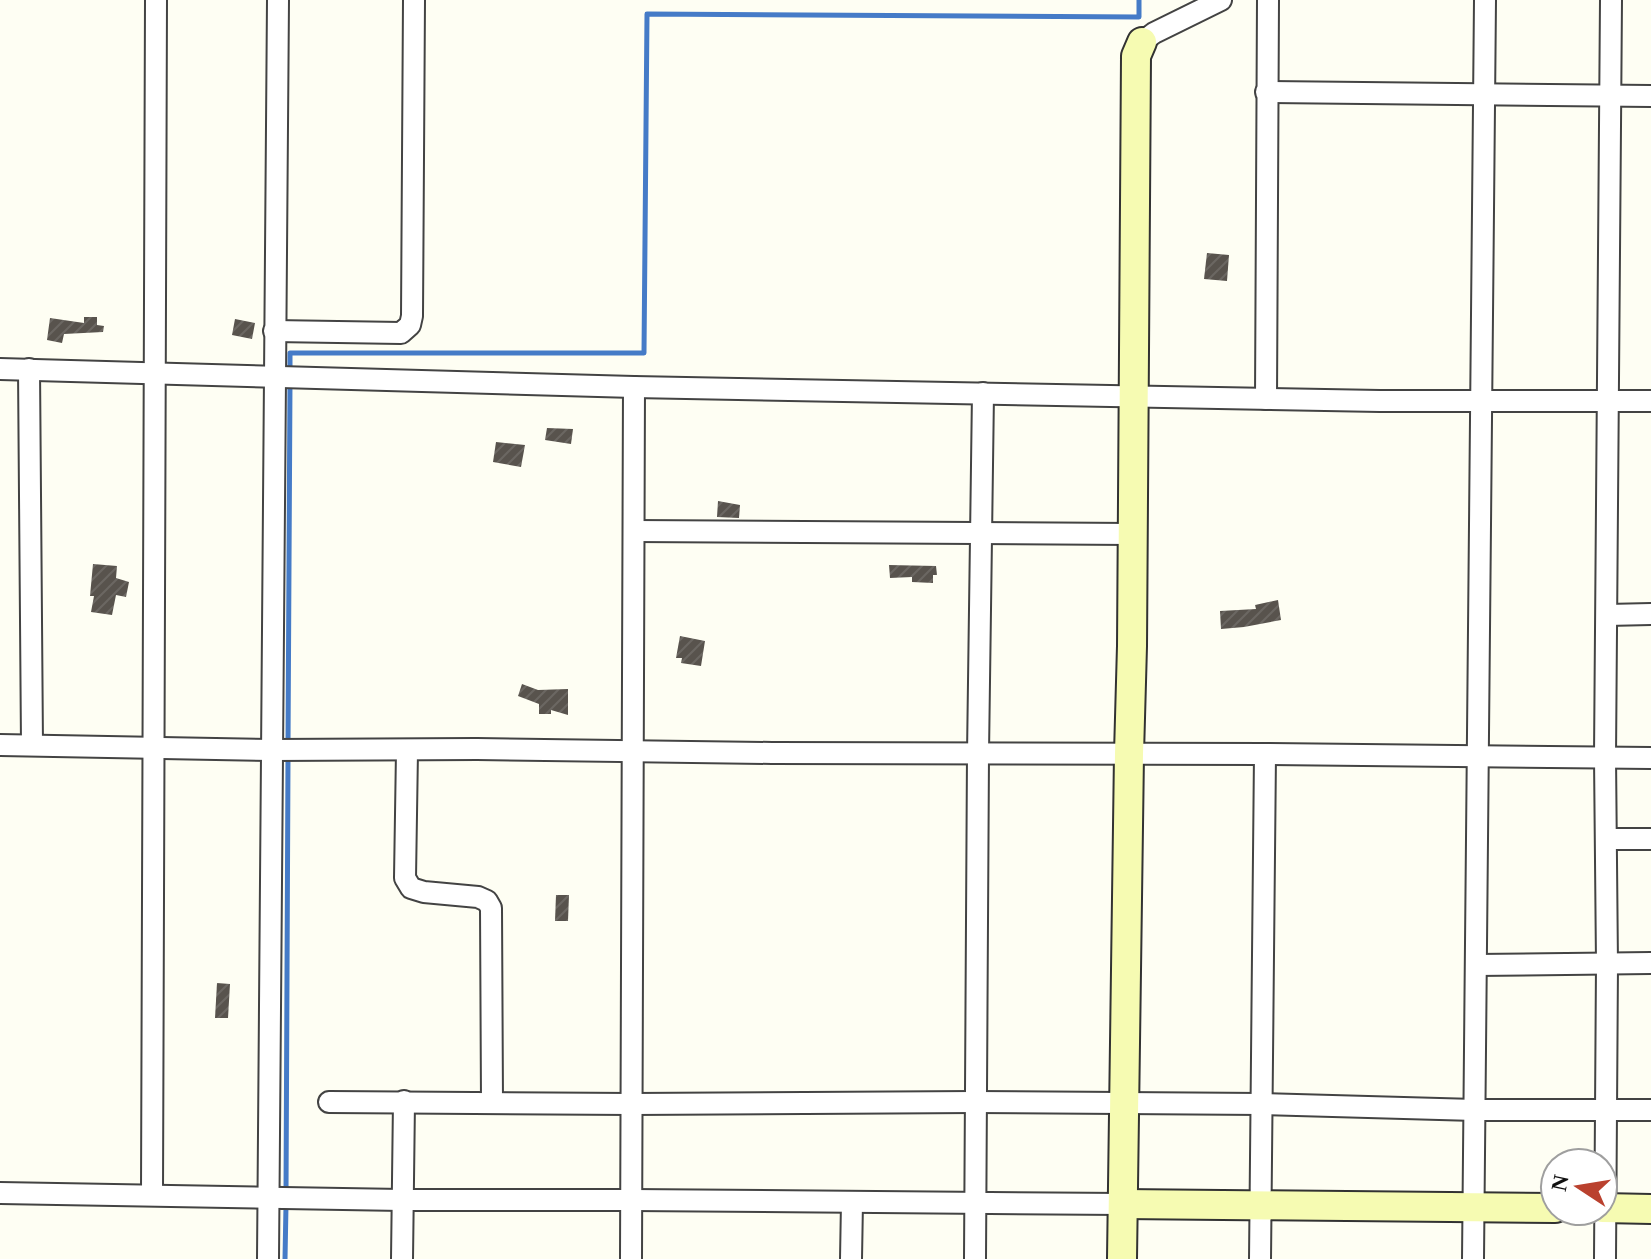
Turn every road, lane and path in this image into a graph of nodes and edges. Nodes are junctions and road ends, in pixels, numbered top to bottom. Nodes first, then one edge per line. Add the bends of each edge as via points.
1 (156, 0) edge
2 (278, 0) edge
3 (414, 0) edge
4 (1221, 0) edge
5 (1268, 0) edge
6 (1485, 0) edge
7 (1611, 0) edge
8 (1142, 42) joint
9 (1266, 92) junction
10 (1485, 94) junction
11 (1610, 96) junction
12 (1651, 96) edge
13 (274, 331) junction
14 (0, 369) edge
15 (29, 369) junction
16 (155, 374) junction
17 (274, 378) junction
18 (634, 387) junction
19 (983, 393) junction
20 (1133, 396) junction
21 (1266, 399) junction
22 (1608, 400) junction
23 (1651, 401) edge
24 (1480, 402) junction
25 (634, 531) junction
26 (982, 533) junction
27 (1132, 534) junction
28 (1651, 614) edge
29 (1607, 615) junction
30 (0, 745) edge
31 (32, 745) junction
32 (154, 748) junction
33 (272, 750) junction
34 (407, 751) junction
35 (632, 751) junction
36 (978, 754) junction
37 (1129, 754) junction
38 (1265, 754) junction
39 (1478, 757) junction
40 (1605, 757) junction
41 (1651, 758) edge
42 (1606, 839) junction
43 (1651, 839) edge
44 (1651, 963) edge
45 (1607, 964) junction
46 (1476, 965) junction
47 (404, 1101) junction
48 (329, 1102) dead end
49 (492, 1102) junction
50 (975, 1102) junction
51 (632, 1104) junction
52 (1124, 1104) junction
53 (1262, 1104) junction
54 (1475, 1110) junction
55 (1606, 1110) junction
56 (1651, 1110) edge
57 (1605, 1147) edge
58 (0, 1193) edge
59 (152, 1195) junction
60 (267, 1197) junction
61 (402, 1200) junction
62 (632, 1200) junction
63 (852, 1202) junction
64 (976, 1203) junction
65 (1123, 1204) junction
66 (1261, 1205) junction
67 (1473, 1208) junction
68 (1539, 1208) edge
69 (1619, 1208) edge
70 (1651, 1209) edge
71 (1604, 1227) edge
72 (268, 1259) edge
73 (402, 1259) edge
74 (631, 1259) edge
75 (851, 1259) edge
76 (975, 1259) edge
77 (1122, 1259) edge
78 (1260, 1259) edge
79 (1473, 1259) edge
80 (1605, 1259) edge

1 - 16 street
2 - 13 street
3 - 13 street via 410,325 401,333
4 - 8 street
5 - 9 street
6 - 10 street
7 - 11 street
8 - 20 street via 1136,56
9 - 10 street
9 - 21 street
10 - 11 street
10 - 24 street
11 - 12 street
11 - 22 street
13 - 17 street
14 - 15 street
15 - 16 street
15 - 31 street
16 - 17 street
16 - 32 street
17 - 18 street
17 - 33 street
18 - 19 street
18 - 25 street
19 - 20 street
19 - 26 street
20 - 21 street
20 - 27 street
21 - 24 street
22 - 23 street
22 - 24 street
22 - 29 street
24 - 39 street
25 - 26 street
25 - 35 street
26 - 27 street
26 - 36 street
27 - 37 street
28 - 29 street
29 - 40 street
30 - 31 street
31 - 32 street
32 - 33 street
32 - 59 street
33 - 34 street
33 - 60 street
34 - 35 street
34 - 49 street via 405,878 411,888 478,897 491,908
35 - 36 street
35 - 51 street
36 - 37 street
36 - 50 street
37 - 38 street
37 - 52 street
38 - 39 street
38 - 53 street
39 - 40 street
39 - 46 street
40 - 41 street
40 - 42 street
42 - 43 street
42 - 45 street
44 - 45 street
45 - 46 street
45 - 55 street
46 - 54 street
47 - 48 street
47 - 49 street
47 - 61 street
49 - 51 street
50 - 51 street
50 - 52 street
50 - 64 street
51 - 62 street
52 - 53 street
52 - 65 street
53 - 54 street
53 - 66 street
54 - 55 street
54 - 67 street
55 - 56 street
55 - 57 street
58 - 59 street
59 - 60 street
60 - 61 street
60 - 72 street
61 - 62 street
61 - 73 street
62 - 63 street
62 - 74 street
63 - 64 street
63 - 75 street
64 - 65 street
64 - 76 street
65 - 66 street
65 - 77 street
66 - 67 street
66 - 78 street
67 - 68 street
67 - 79 street
69 - 70 street
71 - 80 street

